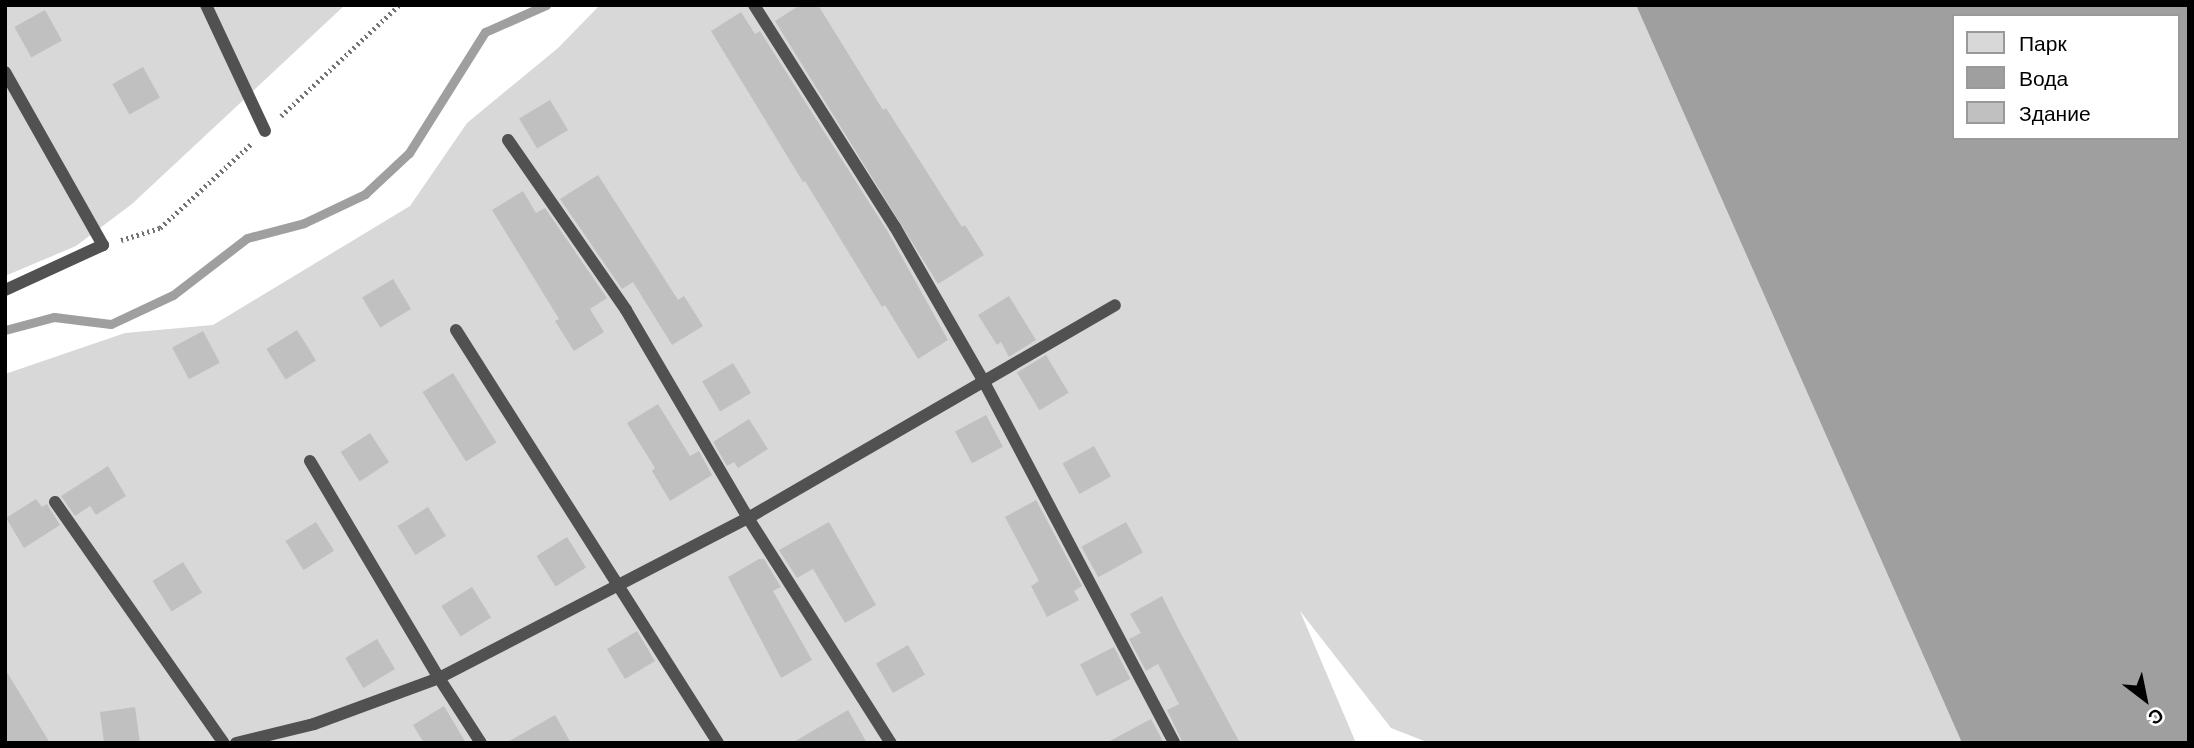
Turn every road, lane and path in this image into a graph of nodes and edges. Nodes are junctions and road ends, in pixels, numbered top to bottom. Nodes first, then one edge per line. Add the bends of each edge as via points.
1 (206, 5) edge
2 (754, 5) edge
3 (5, 72) edge
4 (265, 131) dead end
5 (508, 140) dead end
6 (5, 290) edge
7 (1115, 305) dead end
8 (456, 330) dead end
9 (984, 382) junction
10 (310, 461) dead end
11 (55, 502) dead end
12 (748, 518) junction
13 (620, 587) junction
14 (439, 678) junction
15 (224, 743) edge
16 (236, 743) edge
17 (481, 743) edge
18 (718, 743) edge
19 (891, 743) edge
20 (1174, 743) edge

1 - 4 lane
2 - 9 lane via 895,227
3 - 6 lane via 103,246
5 - 12 lane via 626,310
7 - 9 lane
8 - 13 lane
9 - 12 lane
9 - 20 lane
10 - 14 lane
11 - 15 lane
12 - 13 lane
12 - 19 lane
13 - 14 lane
13 - 18 lane
14 - 16 lane via 314,724
14 - 17 lane

